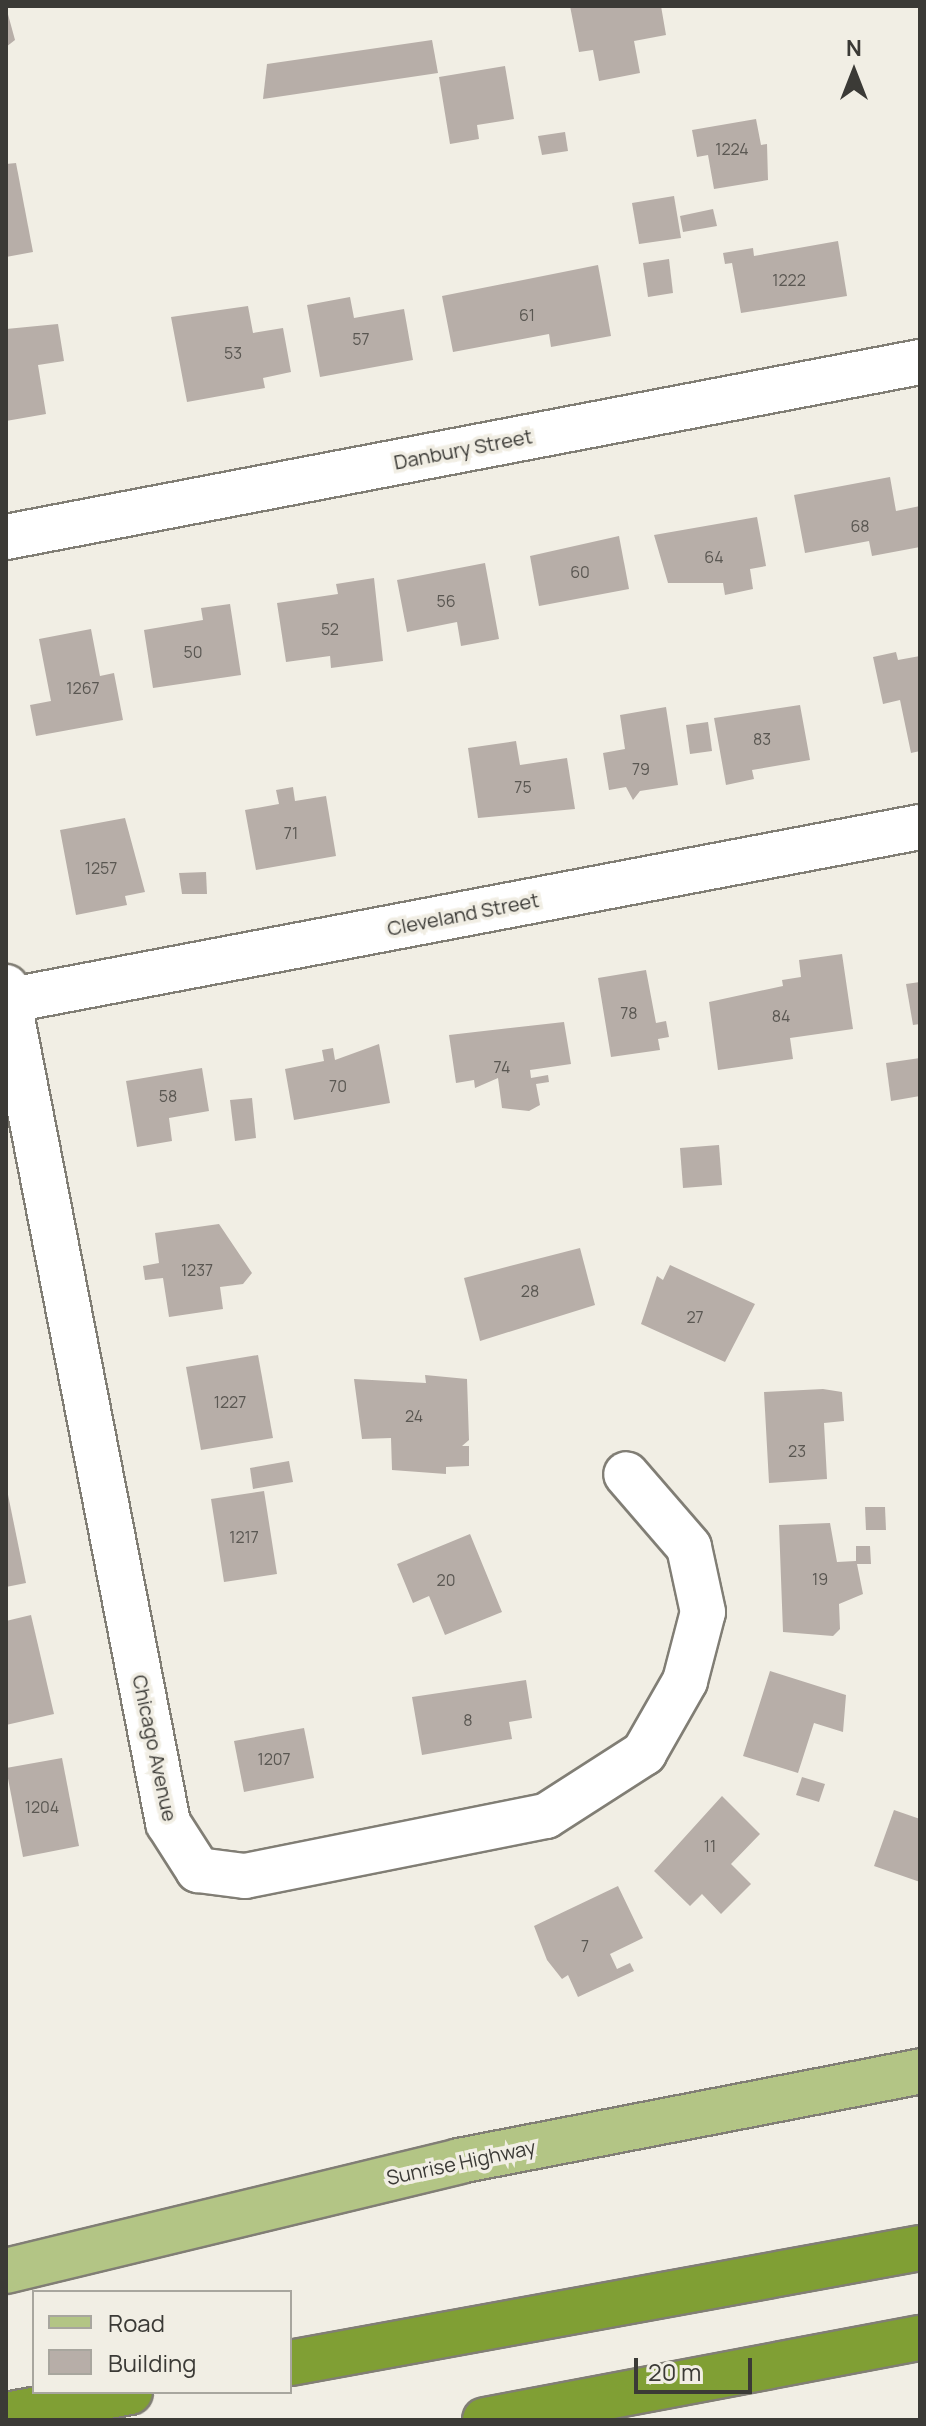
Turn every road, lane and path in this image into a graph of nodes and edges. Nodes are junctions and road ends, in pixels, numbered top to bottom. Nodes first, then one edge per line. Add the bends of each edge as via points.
1 (920, 362) edge
2 (6, 537) edge
3 (920, 827) edge
4 (7, 996) edge
5 (626, 1474) dead end
6 (920, 2071) edge
7 (920, 2248) edge
8 (6, 2271) edge
9 (920, 2338) edge
10 (292, 2363) edge
11 (119, 2394) edge
12 (6, 2415) edge
13 (485, 2420) edge

1 - 2 street, Danbury Street
3 - 4 street, Cleveland Street
4 - 5 street, Chicago Avenue via 168,1823 198,1870 245,1876 546,1816 644,1753 685,1681 703,1612 689,1547
6 - 8 main road, Sunrise Highway via 459,2161
7 - 10 highway
9 - 13 highway
11 - 12 highway

